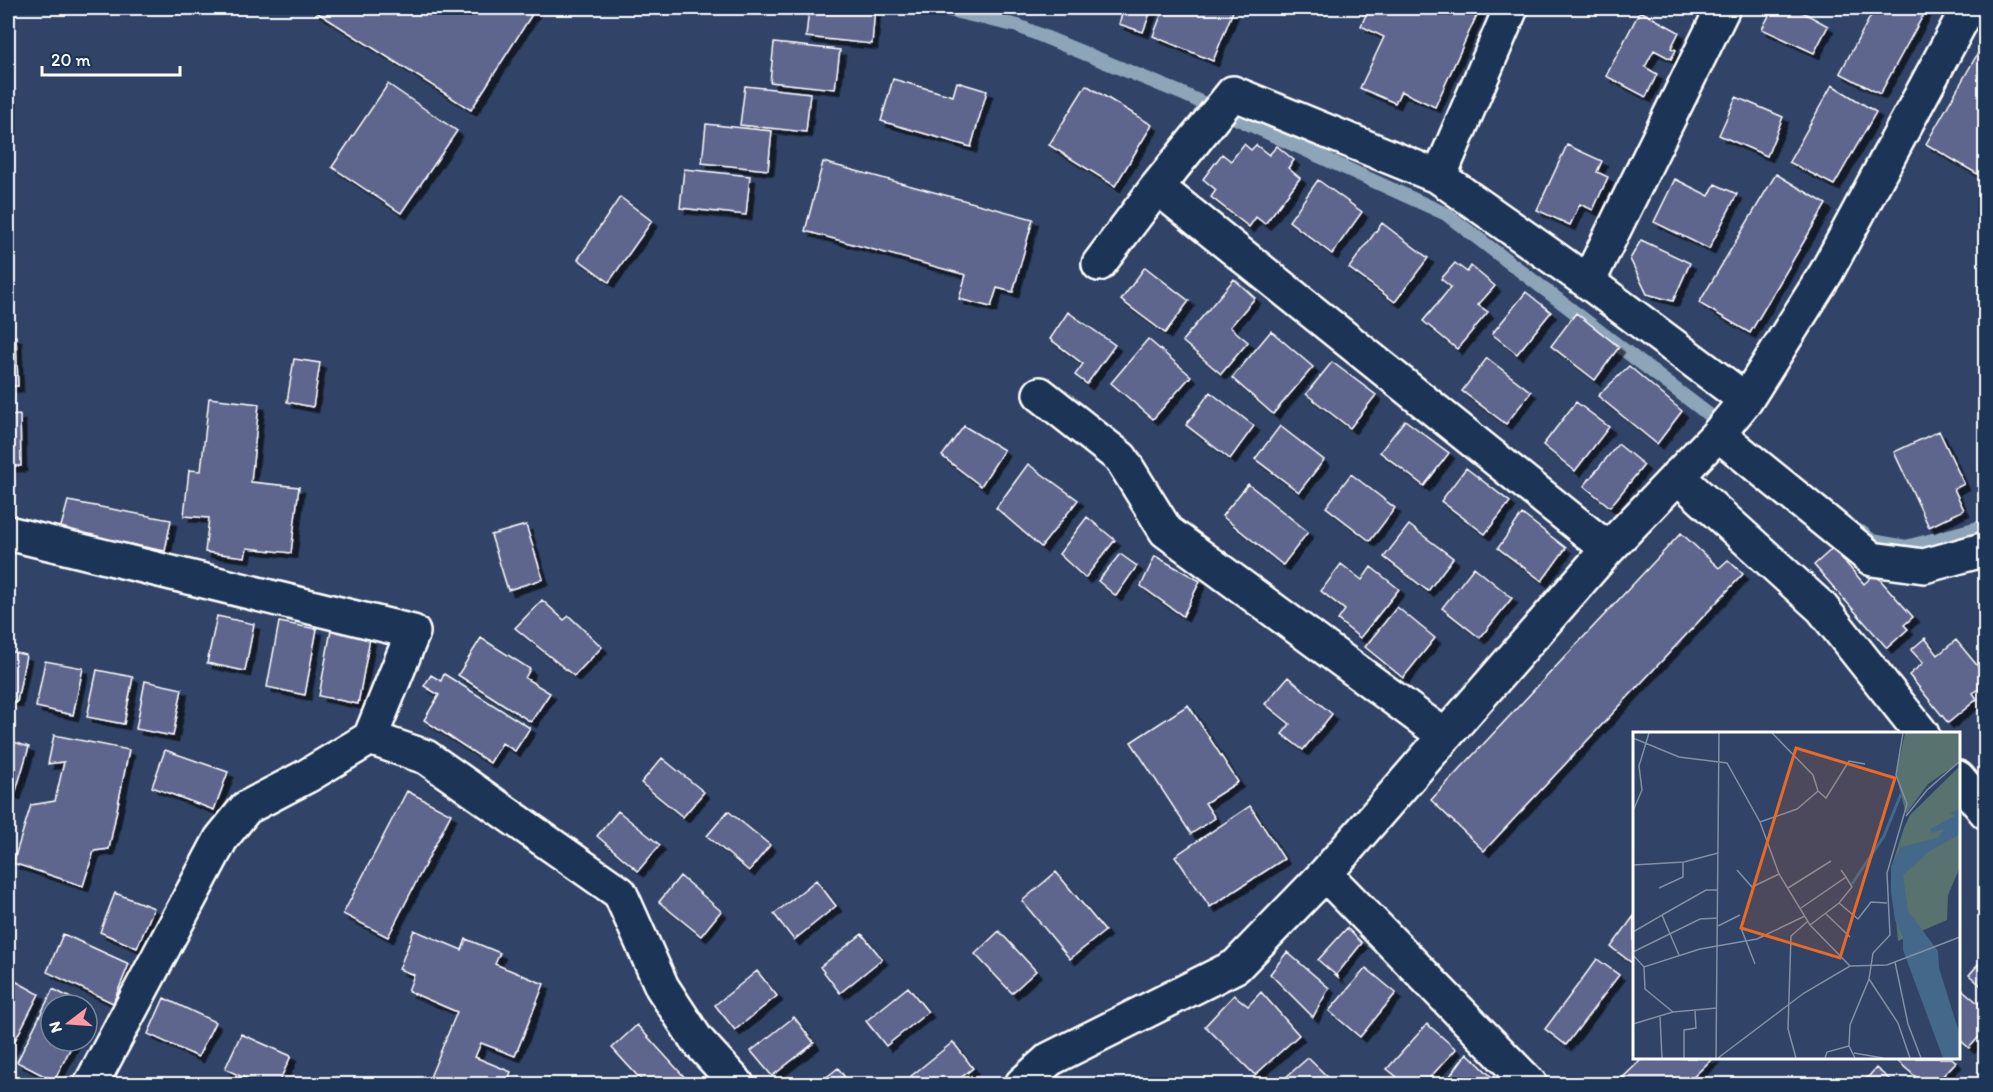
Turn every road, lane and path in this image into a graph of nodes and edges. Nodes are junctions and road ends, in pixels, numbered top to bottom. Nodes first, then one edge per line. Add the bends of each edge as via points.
1 (1511, 8) edge
2 (1723, 8) edge
3 (1968, 8) edge
4 (1439, 177) junction
5 (1157, 187) junction
6 (1099, 264) dead end
7 (1588, 282) junction
8 (1040, 394) dead end
9 (1746, 400) junction
10 (1718, 434) junction
11 (1677, 476) junction
12 (8, 533) edge
13 (1608, 549) junction
14 (1986, 549) edge
15 (1920, 732) edge
16 (1445, 736) junction
17 (370, 738) junction
18 (1960, 779) edge
19 (1986, 812) edge
20 (1325, 874) junction
21 (91, 1084) edge
22 (737, 1084) edge
23 (1022, 1084) edge
24 (1530, 1084) edge

1 - 4 street
2 - 7 street
3 - 9 street via 1826,273
4 - 5 street via 1233,93
4 - 7 street
5 - 6 street
5 - 13 street
7 - 9 street
8 - 16 street via 1121,458 1166,531
9 - 10 street
10 - 11 street
10 - 14 street via 1872,559 1924,566
11 - 13 street
11 - 15 street via 1821,608
12 - 17 street via 413,632
13 - 16 street
16 - 20 street
17 - 21 street via 246,808 221,839
17 - 22 street via 426,757 620,892 662,987 696,1039
18 - 19 street
20 - 23 street via 1236,966 1050,1059
20 - 24 street

